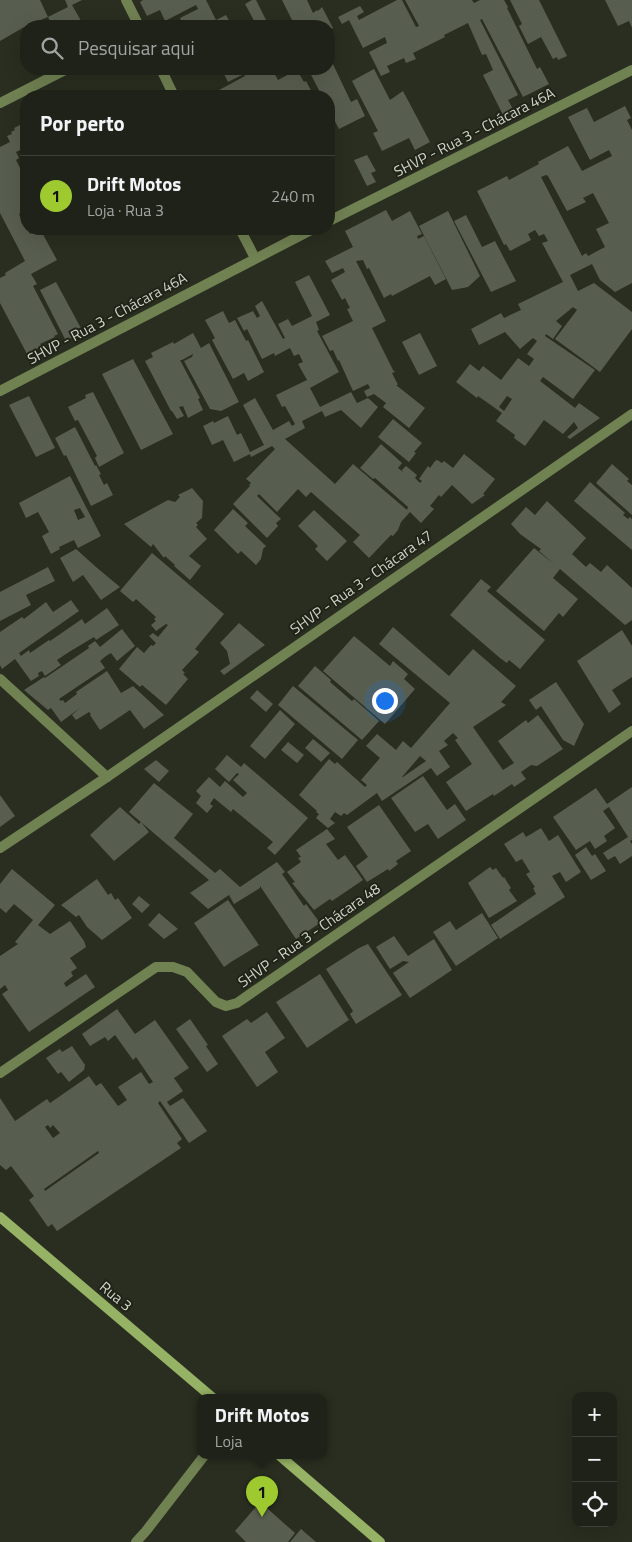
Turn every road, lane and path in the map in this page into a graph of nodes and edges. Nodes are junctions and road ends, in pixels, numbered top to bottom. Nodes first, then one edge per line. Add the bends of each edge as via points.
1 (126, 0) edge
2 (136, 20) edge
3 (632, 70) edge
4 (55, 75) edge
5 (164, 75) edge
6 (26, 90) edge
7 (171, 90) edge
8 (20, 93) edge
9 (0, 103) edge
10 (335, 218) edge
11 (243, 235) edge
12 (301, 235) edge
13 (255, 258) junction
14 (0, 391) edge
15 (632, 414) edge
16 (0, 679) edge
17 (632, 731) edge
18 (107, 777) junction
19 (0, 848) edge
20 (0, 1073) edge
21 (0, 1218) edge
22 (208, 1394) edge
23 (202, 1459) edge
24 (283, 1459) edge
25 (136, 1542) edge
26 (380, 1542) edge

1 - 2 street
3 - 10 street, SHVP - Rua 3 - Chácara 46A
4 - 6 street
5 - 7 street
8 - 9 street
11 - 13 street
12 - 13 street, SHVP - Rua 3 - Chácara 46A
13 - 14 street, SHVP - Rua 3 - Chácara 46A
15 - 18 street, SHVP - Rua 3 - Chácara 47
16 - 18 street
17 - 20 street, SHVP - Rua 3 - Chácara 48 via 237,1003 226,1006 216,1002 187,972 173,967 156,967
18 - 19 street, SHVP - Rua 3 - Chácara 47
21 - 22 main road, Rua 3
23 - 25 street
24 - 26 main road

